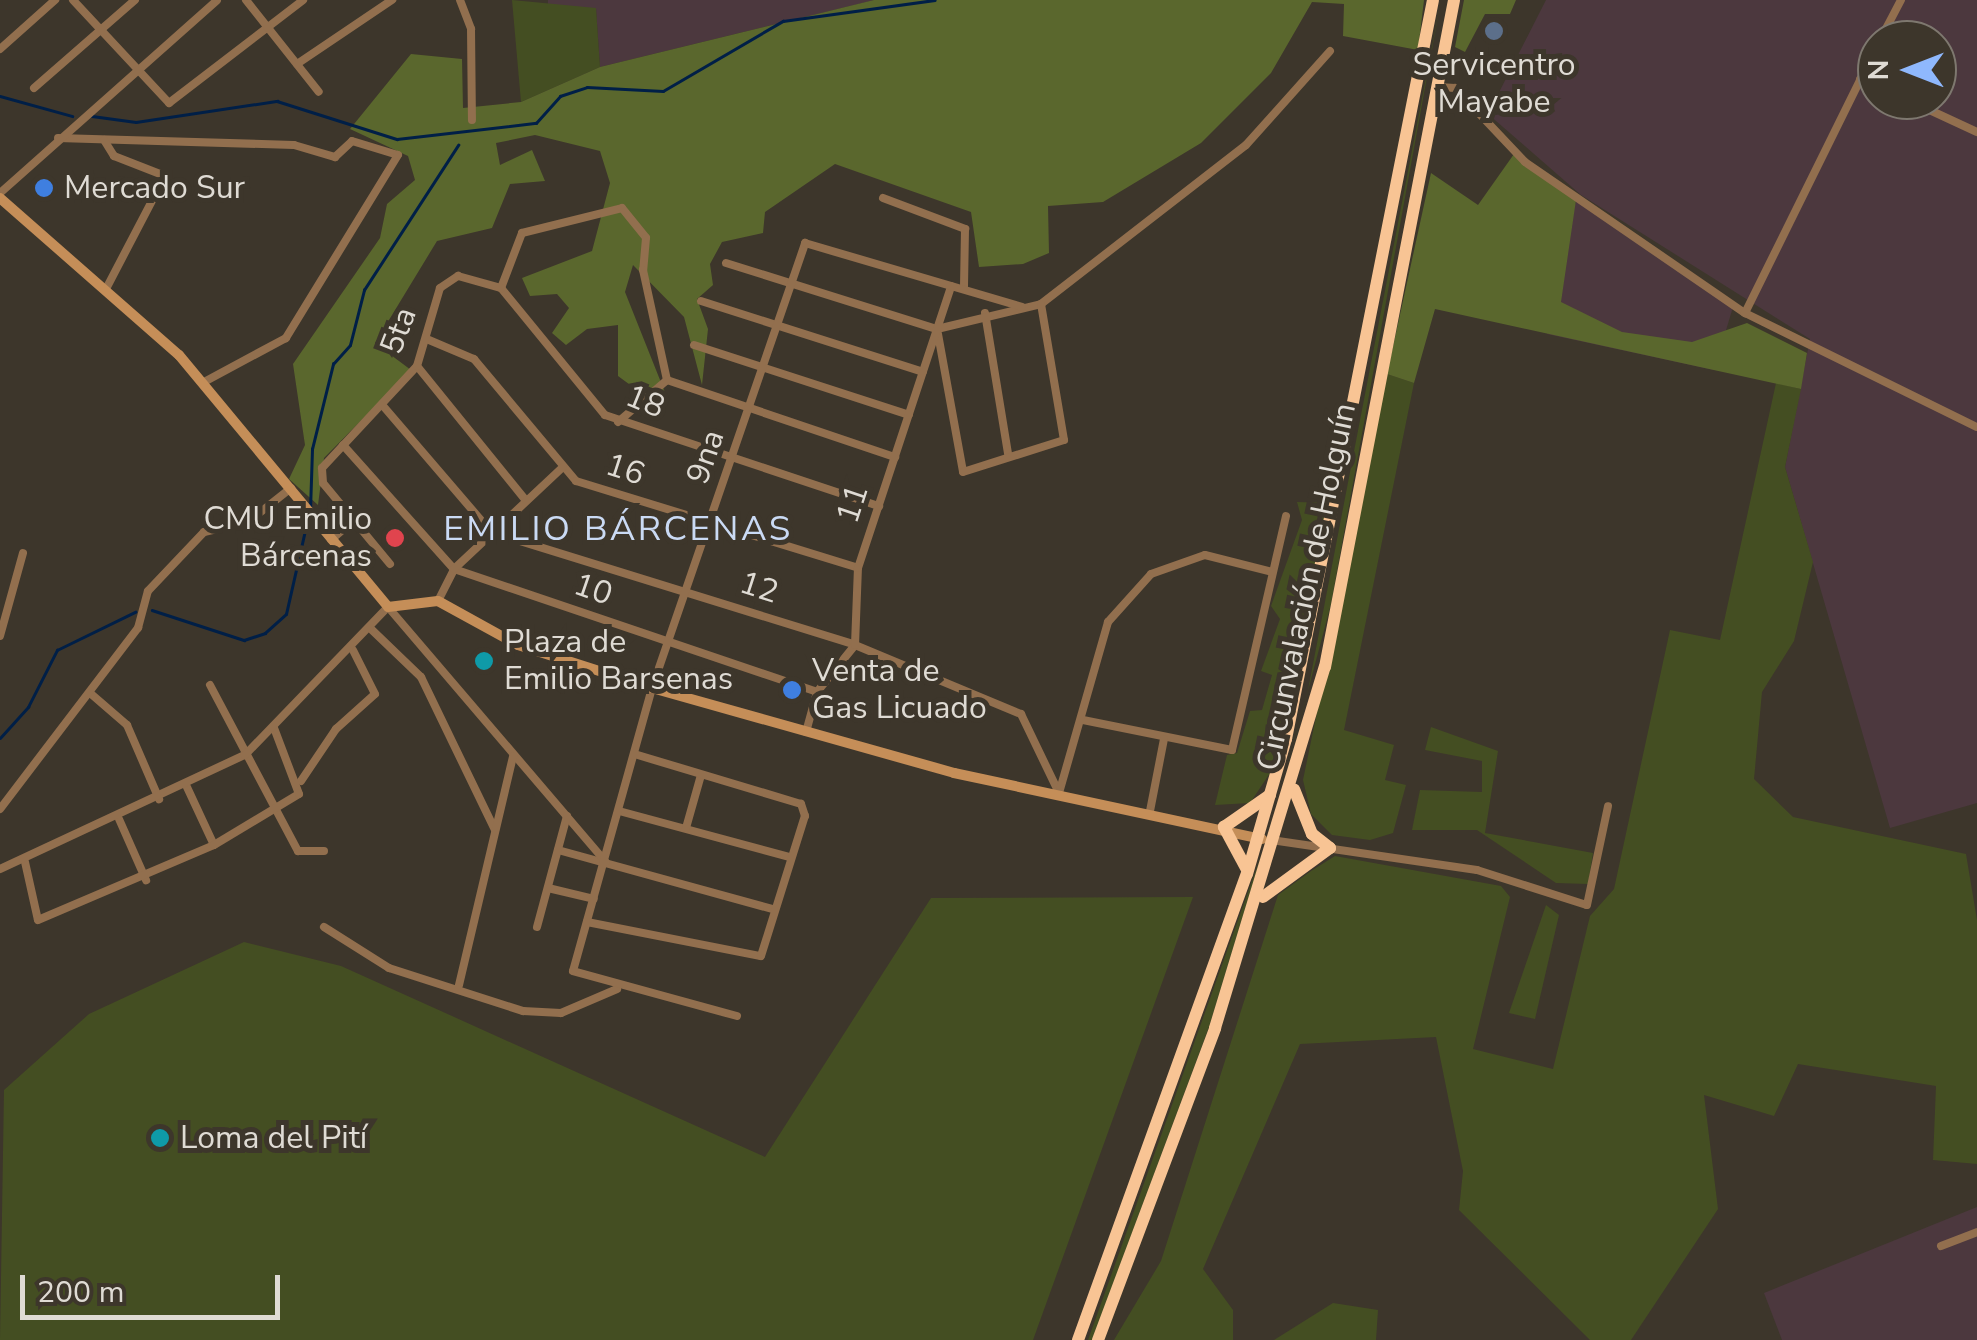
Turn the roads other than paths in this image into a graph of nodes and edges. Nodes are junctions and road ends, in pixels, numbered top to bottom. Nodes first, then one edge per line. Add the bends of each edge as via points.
1 (55, 0) edge
2 (73, 0) edge
3 (135, 0) edge
4 (218, 0) edge
5 (246, 0) edge
6 (303, 0) edge
7 (392, 0) edge
8 (460, 0) edge
9 (1433, 0) edge
10 (1454, 0) edge
11 (268, 25) junction
12 (101, 30) junction
13 (0, 49) edge
14 (1330, 51) dead end
15 (297, 64) junction
16 (134, 70) junction
17 (1857, 85) edge
18 (34, 88) dead end
19 (1438, 88) junction
20 (319, 92) dead end
21 (472, 120) dead end
22 (1951, 120) edge
23 (1977, 132) edge
24 (58, 138) junction
25 (104, 140) junction
26 (0, 195) edge
27 (883, 198) dead end
28 (726, 263) dead end
29 (793, 282) junction
30 (951, 286) junction
31 (107, 287) junction
32 (501, 288) junction
33 (964, 289) junction
34 (702, 301) dead end
35 (1041, 304) junction
36 (1022, 307) junction
37 (986, 313) junction
38 (1745, 313) junction
39 (779, 326) junction
40 (937, 329) junction
41 (429, 340) junction
42 (694, 345) dead end
43 (417, 366) junction
44 (764, 369) junction
45 (923, 372) junction
46 (667, 380) junction
47 (204, 382) junction
48 (384, 407) junction
49 (749, 408) junction
50 (909, 414) junction
51 (618, 422) junction
52 (1977, 428) edge
53 (343, 445) junction
54 (1008, 454) junction
55 (895, 457) junction
56 (732, 459) junction
57 (563, 466) junction
58 (290, 488) junction
59 (524, 498) junction
60 (878, 506) junction
61 (1286, 516) dead end
62 (354, 520) junction
63 (710, 524) junction
64 (491, 532) junction
65 (331, 540) junction
66 (22, 553) dead end
67 (390, 564) dead end
68 (858, 568) junction
69 (454, 569) junction
70 (1272, 572) junction
71 (686, 590) junction
72 (438, 601) junction
73 (388, 607) junction
74 (3, 625) edge
75 (372, 630) junction
76 (0, 636) edge
77 (668, 642) junction
78 (855, 646) junction
79 (353, 650) junction
80 (210, 685) dead end
81 (652, 688) junction
82 (817, 692) junction
83 (90, 693) junction
84 (1083, 720) junction
85 (274, 728) junction
86 (806, 732) junction
87 (1164, 739) junction
88 (634, 754) junction
89 (245, 755) junction
90 (513, 755) junction
91 (701, 774) junction
92 (301, 782) junction
93 (186, 785) junction
94 (1293, 785) junction
95 (1059, 794) junction
96 (1271, 794) junction
97 (160, 799) junction
98 (1608, 806) dead end
99 (0, 809) edge
100 (273, 810) junction
101 (618, 811) junction
102 (1150, 811) junction
103 (567, 816) junction
104 (119, 818) junction
105 (1224, 827) junction
106 (686, 828) junction
107 (495, 830) junction
108 (1258, 838) junction
109 (1278, 841) junction
110 (214, 846) junction
111 (1330, 848) junction
112 (558, 850) junction
113 (324, 851) dead end
114 (790, 857) junction
115 (25, 862) junction
116 (606, 862) junction
117 (0, 870) edge
118 (1247, 874) junction
119 (146, 880) junction
120 (548, 888) junction
121 (594, 900) junction
122 (1256, 907) junction
123 (772, 909) junction
124 (588, 922) junction
125 (536, 927) dead end
126 (324, 928) dead end
127 (459, 985) junction
128 (617, 988) junction
129 (736, 1016) dead end
130 (1977, 1232) edge
131 (1942, 1246) dead end
132 (1078, 1340) edge
133 (1098, 1340) edge

1 - 13 street
2 - 12 street
3 - 12 street
4 - 16 street
5 - 11 street
6 - 11 street
7 - 15 street
8 - 21 street via 471,29
9 - 96 highway, Circunvalación de Holguín via 1316,612
10 - 19 highway, Circunvalación de Holguín
11 - 15 street
11 - 16 street via 168,103
12 - 16 street
12 - 18 street
14 - 35 street via 1246,145
15 - 20 street
16 - 24 street
17 - 38 street
19 - 38 street via 1455,88 1525,162
19 - 94 highway, Circunvalación de Holguín
22 - 23 street
24 - 25 street
24 - 26 street
25 - 31 street via 114,156 165,176
25 - 47 street via 294,145 334,157 352,142 398,154 286,338
26 - 31 street
27 - 33 street via 965,229
28 - 29 street
29 - 30 street, 9na via 808,242
29 - 39 street, 9na
29 - 40 street
30 - 33 street
30 - 40 street, 11
31 - 47 street
32 - 41 street, 5ta via 458,276 440,288
32 - 46 street via 522,233 622,208 646,238 643,270
32 - 51 street, 18
33 - 36 street
34 - 39 street
35 - 36 street
35 - 54 street via 1064,440
36 - 37 street
37 - 40 street
37 - 54 street
38 - 52 street
39 - 44 street, 9na
39 - 45 street
40 - 45 street, 11
40 - 54 street via 964,472
41 - 43 street, 5ta
41 - 57 street, 16 via 474,359
42 - 44 street
43 - 48 street, 5ta
43 - 59 street
44 - 49 street, 9na
44 - 50 street
45 - 50 street, 11
46 - 49 street
46 - 51 street
47 - 58 street
48 - 53 street, 5ta
48 - 64 street
49 - 55 street
49 - 56 street, 9na
50 - 55 street, 11
51 - 56 street, 18
53 - 62 street, 5ta via 322,468
53 - 69 street, 10
55 - 60 street, 11
56 - 60 street, 18
56 - 63 street, 9na
57 - 59 street
57 - 63 street, 16 via 576,481
58 - 65 street
58 - 83 street via 248,522 204,532 148,591 138,628
59 - 64 street
60 - 68 street, 11
61 - 70 street
62 - 65 street
62 - 67 street
63 - 68 street, 16
63 - 71 street, 9na
64 - 69 street
64 - 71 street, 12
65 - 73 street
66 - 74 street
68 - 78 street, 11
69 - 72 street
69 - 77 street, 10
70 - 84 street via 1204,556 1150,574 1108,622
70 - 87 street via 1232,750
71 - 77 street, 9na
71 - 78 street, 12
72 - 73 street
72 - 81 street via 518,645
73 - 75 street
73 - 90 street
74 - 76 street
75 - 79 street
75 - 107 street via 420,677
77 - 81 street, 9na
77 - 82 street, 10
78 - 82 street
78 - 95 street, 12 via 1022,714
79 - 85 street
79 - 92 street via 375,694 336,728
80 - 89 street
81 - 86 street
81 - 88 street, 9na
82 - 86 street
83 - 97 street via 127,725
83 - 99 street
84 - 87 street
84 - 95 street
85 - 89 street
85 - 92 street
86 - 95 street
87 - 102 street
88 - 91 street
88 - 101 street, 9na
89 - 93 street
89 - 100 street
90 - 103 street
90 - 107 street
91 - 106 street
91 - 114 street via 804,808
92 - 100 street via 299,794
93 - 97 street
93 - 110 street
94 - 109 highway, Circunvalación de Holguín
94 - 111 highway via 1304,820
95 - 102 street
96 - 105 highway
96 - 108 highway, Circunvalación de Holguín
97 - 104 street
98 - 111 street via 1587,905 1477,870
100 - 110 street
100 - 113 street via 298,851
101 - 106 street
101 - 116 street, 9na
102 - 105 street
103 - 112 street
103 - 116 street
104 - 115 street
104 - 119 street
105 - 108 street
105 - 118 highway
106 - 114 street
107 - 127 street
108 - 109 street
108 - 118 highway, Circunvalación de Holguín
109 - 111 street
109 - 122 highway, Circunvalación de Holguín
110 - 119 street
111 - 122 highway via 1288,872
112 - 116 street
112 - 120 street
114 - 123 street
115 - 117 street
115 - 119 street via 32,920
116 - 121 street, 9na
116 - 123 street
118 - 132 highway, Circunvalación de Holguín
120 - 121 street
120 - 125 street
121 - 124 street, 9na
122 - 133 highway, Circunvalación de Holguín
123 - 124 street via 756,958
124 - 128 street, 9na via 575,977
126 - 127 street via 389,968
127 - 128 street via 543,1015
128 - 129 street
130 - 131 street

